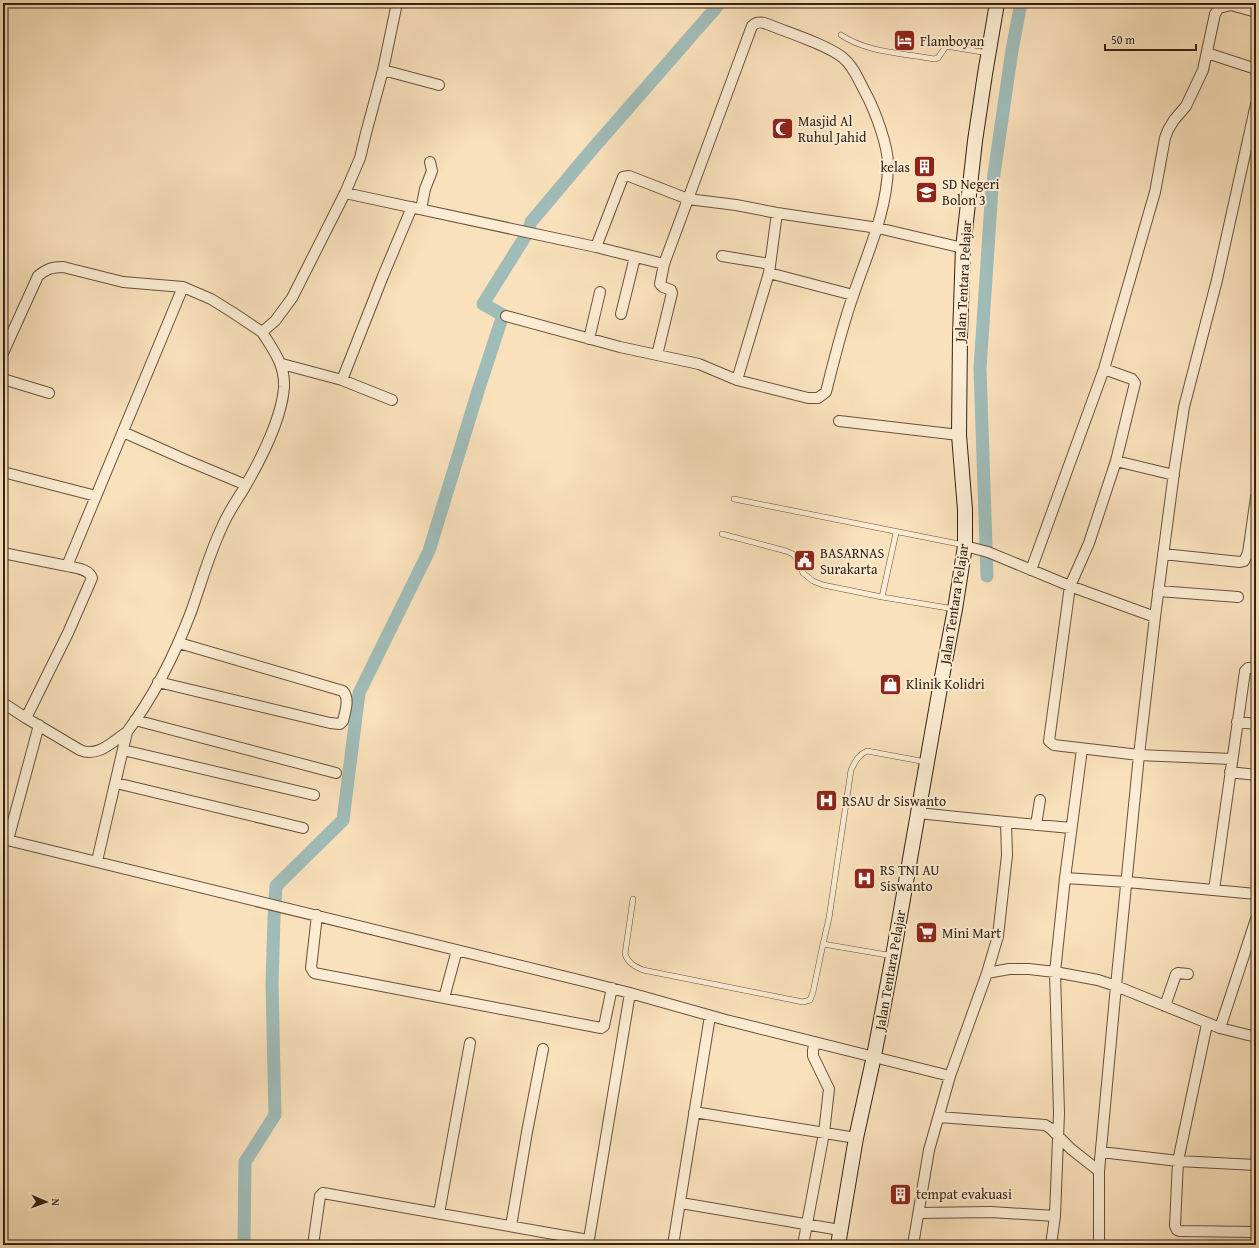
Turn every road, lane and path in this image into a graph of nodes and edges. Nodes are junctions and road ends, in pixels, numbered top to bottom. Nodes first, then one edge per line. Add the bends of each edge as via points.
1 (397, 3) edge
2 (997, 3) edge
3 (1256, 12) edge
4 (841, 35) dead end
5 (988, 53) junction
6 (1207, 53) junction
7 (1256, 69) edge
8 (382, 70) junction
9 (439, 86) dead end
10 (1256, 104) edge
11 (430, 162) dead end
12 (345, 193) junction
13 (688, 199) junction
14 (417, 208) junction
15 (777, 213) junction
16 (878, 228) junction
17 (596, 248) junction
18 (963, 248) junction
19 (722, 256) dead end
20 (635, 257) junction
21 (664, 264) junction
22 (769, 269) junction
23 (183, 287) junction
24 (600, 292) dead end
25 (853, 296) junction
26 (621, 314) dead end
27 (506, 316) dead end
28 (262, 332) junction
29 (589, 338) junction
30 (3, 352) edge
31 (657, 355) junction
32 (282, 364) junction
33 (1104, 369) junction
34 (3, 379) edge
35 (342, 380) junction
36 (737, 380) junction
37 (48, 393) dead end
38 (392, 400) dead end
39 (839, 421) dead end
40 (122, 432) junction
41 (959, 435) junction
42 (1116, 461) junction
43 (3, 472) edge
44 (1174, 475) junction
45 (246, 485) junction
46 (96, 496) junction
47 (1256, 497) edge
48 (734, 499) dead end
49 (896, 532) junction
50 (722, 534) dead end
51 (965, 546) junction
52 (3, 553) edge
53 (1163, 554) junction
54 (67, 566) junction
55 (1031, 570) junction
56 (1070, 586) junction
57 (1158, 591) junction
58 (882, 597) junction
59 (1238, 597) dead end
60 (955, 609) junction
61 (1155, 617) junction
62 (179, 643) junction
63 (1256, 668) edge
64 (158, 682) junction
65 (3, 703) edge
66 (26, 718) junction
67 (135, 720) junction
68 (1237, 722) junction
69 (1256, 724) edge
70 (38, 725) junction
71 (127, 732) junction
72 (1082, 749) junction
73 (123, 750) junction
74 (1139, 755) junction
75 (1232, 759) junction
76 (927, 762) junction
77 (1230, 772) junction
78 (336, 773) dead end
79 (1256, 775) edge
80 (116, 783) junction
81 (314, 795) dead end
82 (1040, 800) dead end
83 (918, 813) junction
84 (1006, 822) junction
85 (1036, 825) junction
86 (303, 828) dead end
87 (1071, 828) junction
88 (6, 839) edge
89 (97, 862) junction
90 (1065, 878) junction
91 (1127, 882) junction
92 (1214, 890) junction
93 (1256, 894) edge
94 (633, 900) dead end
95 (317, 915) junction
96 (1256, 918) edge
97 (823, 944) junction
98 (457, 950) junction
99 (893, 956) junction
100 (1055, 972) junction
101 (987, 973) junction
102 (1188, 974) dead end
103 (1116, 986) junction
104 (612, 988) junction
105 (630, 992) junction
106 (444, 998) junction
107 (1165, 1006) junction
108 (710, 1016) junction
109 (1207, 1024) junction
110 (1220, 1028) junction
111 (1256, 1037) edge
112 (815, 1042) junction
113 (470, 1043) dead end
114 (543, 1049) dead end
115 (874, 1056) junction
116 (950, 1076) junction
117 (694, 1112) junction
118 (939, 1117) junction
119 (1058, 1129) junction
120 (824, 1133) junction
121 (856, 1138) junction
122 (1100, 1161) junction
123 (1178, 1161) junction
124 (1256, 1165) edge
125 (681, 1203) junction
126 (438, 1213) junction
127 (919, 1213) junction
128 (1055, 1216) junction
129 (807, 1224) junction
130 (511, 1226) junction
131 (840, 1230) junction
132 (1256, 1232) edge
133 (588, 1243) edge
134 (313, 1245) edge
135 (673, 1245) edge
136 (803, 1245) edge
137 (838, 1245) edge
138 (913, 1245) edge
139 (1051, 1245) edge
140 (1099, 1245) edge

1 - 8 street
2 - 5 main road, Jalan Tentara Pelajar
3 - 6 street via 1231,5 1219,8 1215,14
4 - 5 lane via 868,47 934,59 938,58 946,46
5 - 18 main road, Jalan Tentara Pelajar
6 - 7 street
6 - 33 street via 1203,70 1186,106 1174,120 1165,138 1155,192
8 - 9 street
8 - 12 street via 360,158
10 - 44 street via 1217,280 1184,407
11 - 14 street via 432,171
12 - 14 street
12 - 28 street via 292,298 275,321
13 - 15 street
13 - 16 street via 752,26 763,23 836,52 854,72 869,99 887,155 886,194
13 - 17 street via 629,176 623,177
13 - 21 street
14 - 17 street
14 - 35 street via 383,276
15 - 16 street
15 - 22 street
16 - 18 street
16 - 25 street
17 - 20 street
18 - 41 main road, Jalan Tentara Pelajar
19 - 22 street
20 - 21 street
20 - 26 street
21 - 31 street via 660,284 672,293
22 - 25 street
22 - 36 street
23 - 28 street via 211,299
23 - 30 street via 128,282 63,267 48,268 38,276
23 - 40 street
24 - 29 street
25 - 36 street via 826,392 821,396 808,398
27 - 29 street
28 - 32 street
29 - 31 street
31 - 36 street via 699,364
32 - 35 street
32 - 45 street via 282,400 276,420
33 - 42 street via 1132,379 1134,383
33 - 55 street
34 - 37 street
35 - 38 street
39 - 41 street
40 - 45 street
40 - 46 street
41 - 51 main road, Jalan Tentara Pelajar
42 - 44 street
42 - 56 street via 1089,543
43 - 46 street
44 - 53 street
45 - 62 street via 222,526
46 - 54 street
47 - 53 street via 1248,553 1244,561
48 - 49 lane
49 - 51 lane
49 - 58 lane
50 - 58 lane via 793,554 803,573 823,585
51 - 55 street
51 - 60 main road, Jalan Tentara Pelajar
52 - 54 street
53 - 57 street
54 - 66 street via 89,573 92,580
55 - 56 street
56 - 61 street
56 - 72 street via 1048,739 1049,743 1054,745
57 - 59 street
57 - 61 street
58 - 60 lane
60 - 76 main road, Jalan Tentara Pelajar
61 - 74 street
62 - 64 street
62 - 64 street via 344,691 347,700 343,721 340,724 330,723
63 - 68 street via 1248,668 1245,671
64 - 67 street
65 - 66 street
66 - 70 street
67 - 71 street
67 - 78 street
68 - 69 street
68 - 75 street
70 - 71 street via 80,750 90,752 99,751
70 - 88 street
71 - 73 street
72 - 74 street
72 - 87 street
73 - 80 street
73 - 81 street
74 - 75 street
74 - 91 street
75 - 77 street
76 - 83 main road, Jalan Tentara Pelajar
76 - 97 lane via 868,751 856,760 851,770
77 - 79 street
77 - 92 street
80 - 86 street
80 - 89 street
82 - 85 street
83 - 84 street
83 - 99 main road, Jalan Tentara Pelajar
84 - 85 street
84 - 101 street via 1004,894 998,936
85 - 87 street
87 - 90 street
88 - 89 street
89 - 95 street
90 - 91 street
90 - 100 street
91 - 92 street
91 - 103 street
92 - 93 street
94 - 97 lane via 625,954 627,961 643,970 804,1002 810,1000 813,992
95 - 98 street
95 - 106 street via 311,968 314,973
96 - 110 street
97 - 99 lane
98 - 104 street
98 - 106 street
99 - 115 main road, Jalan Tentara Pelajar
100 - 101 street via 1009,969
100 - 103 street
100 - 119 street
101 - 116 street
102 - 107 street via 1176,974
103 - 107 street
103 - 122 street
104 - 105 street
104 - 106 street via 603,1027
105 - 108 street
105 - 133 street
107 - 109 street
108 - 112 street
108 - 117 street
109 - 110 street
109 - 123 street
110 - 111 street
112 - 115 street
112 - 120 street via 814,1056 828,1087
113 - 126 street
114 - 130 street
115 - 116 street
115 - 121 main road, Jalan Tentara Pelajar
116 - 118 street
117 - 120 street
117 - 125 street
118 - 119 street via 1045,1125
118 - 127 street via 929,1150
119 - 122 street via 1072,1149
119 - 128 street
120 - 121 street
120 - 129 street
121 - 131 main road, Jalan Tentara Pelajar
122 - 123 street
122 - 140 street
123 - 124 street
123 - 132 street via 1175,1226 1177,1230
125 - 129 street
125 - 135 street
126 - 130 street
126 - 134 street via 323,1193 320,1196
127 - 128 street via 991,1212
127 - 138 street
128 - 139 street
129 - 131 street
129 - 136 street
130 - 133 street
131 - 137 main road, Jalan Tentara Pelajar

